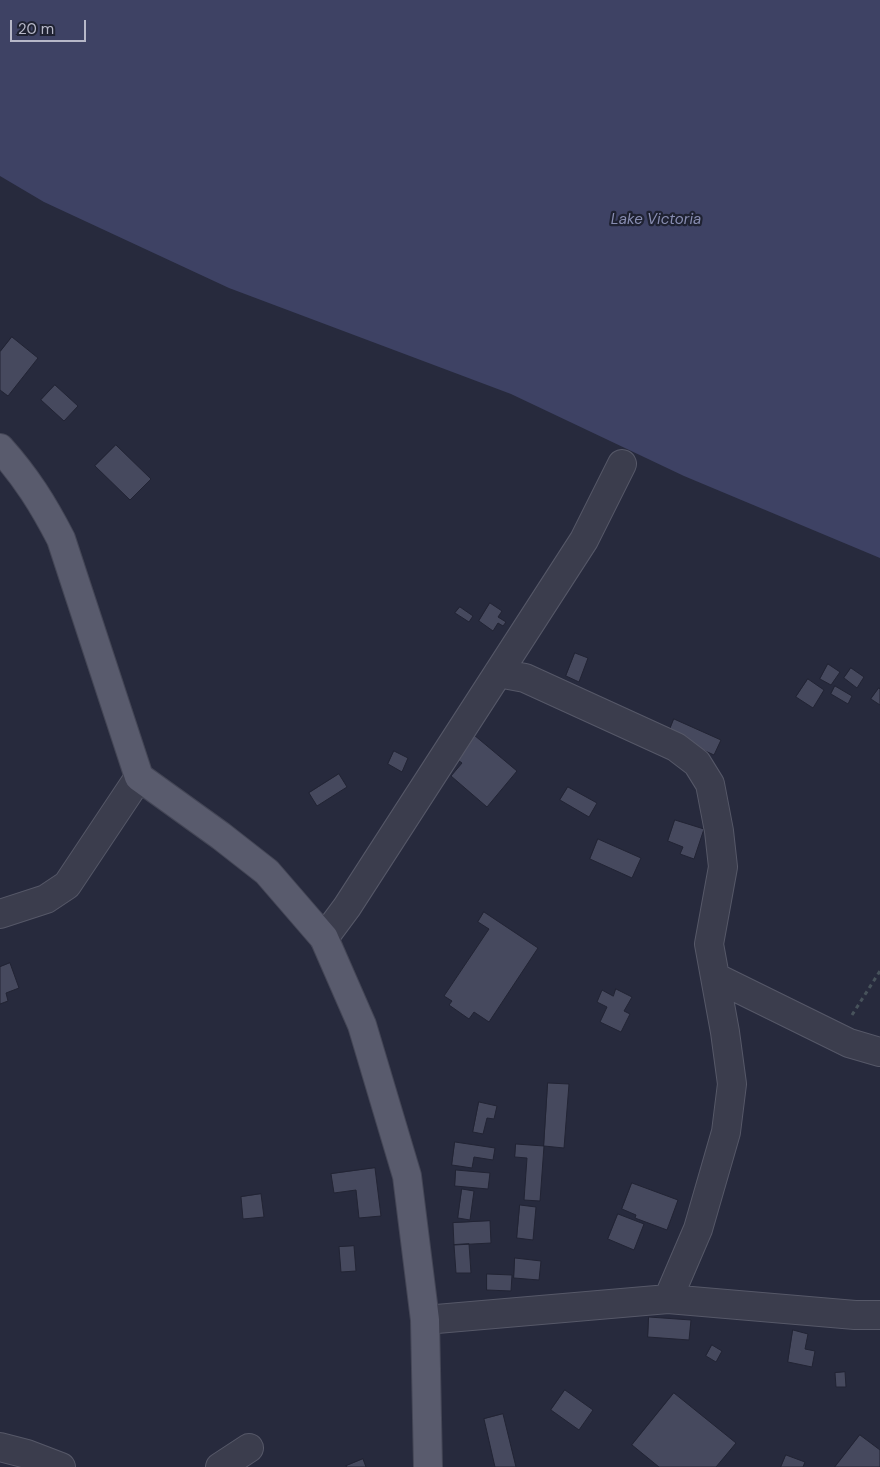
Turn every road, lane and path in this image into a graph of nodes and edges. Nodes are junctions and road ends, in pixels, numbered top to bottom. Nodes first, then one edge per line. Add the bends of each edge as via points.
1 (0, 448) edge
2 (622, 464) dead end
3 (498, 673) junction
4 (139, 777) junction
5 (0, 914) edge
6 (324, 938) junction
7 (880, 971) edge
8 (715, 977) junction
9 (838, 1038) junction
10 (880, 1052) edge
11 (668, 1299) junction
12 (880, 1315) edge
13 (425, 1320) junction
14 (0, 1447) edge
15 (249, 1448) dead end
16 (61, 1467) edge
17 (220, 1467) edge
18 (428, 1467) edge

1 - 4 main road via 44,505 61,539
2 - 3 street via 584,540
3 - 6 street
3 - 8 street via 525,678 676,747 697,762 710,784 722,853 709,944
4 - 5 street via 67,885 46,899
4 - 6 main road via 267,872
6 - 13 main road via 362,1025 406,1176
7 - 9 path
8 - 9 street
8 - 11 street via 732,1084 726,1132 698,1229
9 - 10 street
11 - 12 street
11 - 13 street
13 - 18 main road
14 - 16 street
15 - 17 street

